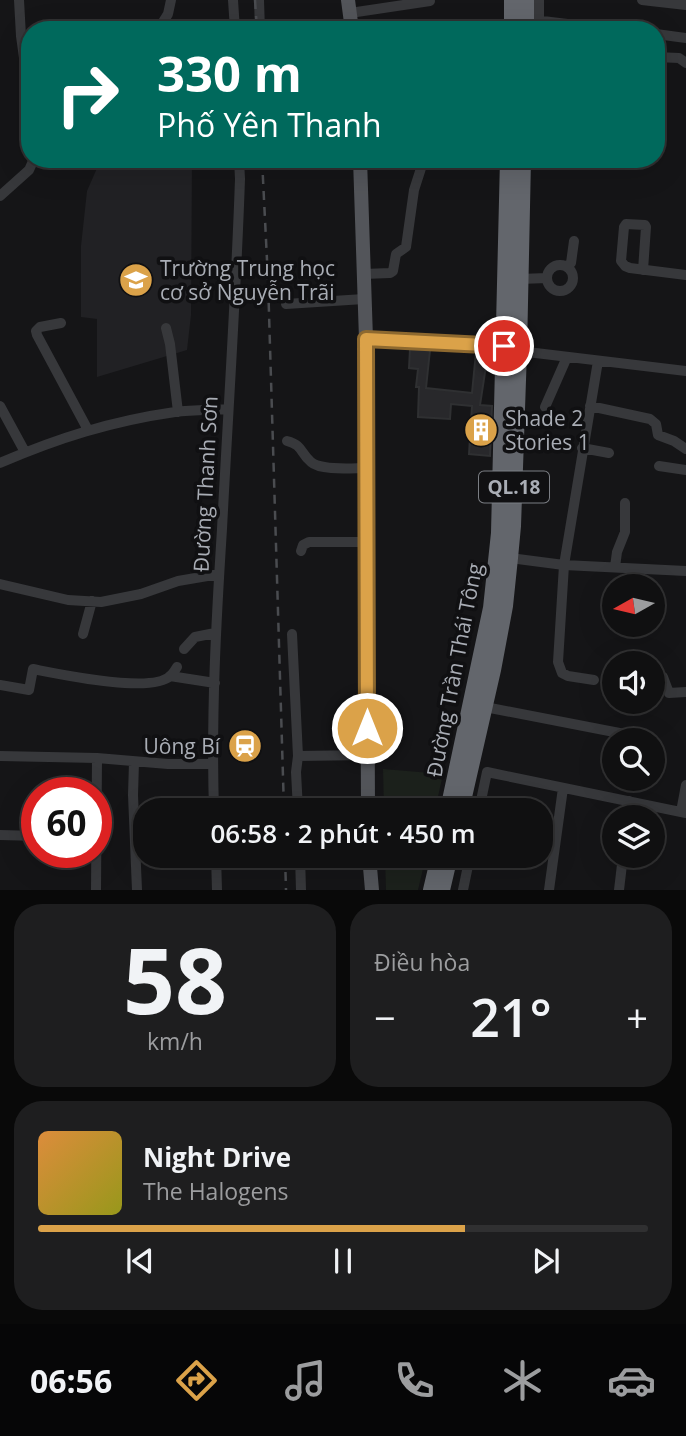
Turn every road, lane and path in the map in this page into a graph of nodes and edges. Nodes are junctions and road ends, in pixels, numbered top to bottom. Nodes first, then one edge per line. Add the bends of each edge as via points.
1 (19, 0) edge
2 (171, 0) edge
3 (233, 0) edge
4 (259, 0) edge
5 (512, 0) edge
6 (526, 0) edge
7 (539, 0) edge
8 (642, 0) edge
9 (430, 1) edge
10 (686, 5) edge
11 (349, 6) edge
12 (164, 21) edge
13 (234, 21) edge
14 (260, 21) edge
15 (521, 21) edge
16 (523, 21) edge
17 (526, 21) edge
18 (665, 35) edge
19 (21, 36) edge
20 (686, 38) edge
21 (665, 57) edge
22 (686, 63) edge
23 (30, 168) edge
24 (239, 168) edge
25 (360, 168) edge
26 (421, 168) edge
27 (518, 168) edge
28 (518, 168) edge
29 (0, 196) edge
30 (574, 240) dead end
31 (567, 267) junction
32 (643, 270) dead end
33 (364, 274) junction
34 (686, 275) edge
35 (547, 278) junction
36 (520, 279) junction
37 (364, 299) junction
38 (286, 304) dead end
39 (61, 323) dead end
40 (166, 328) dead end
41 (366, 339) junction
42 (511, 349) junction
43 (567, 357) junction
44 (598, 361) junction
45 (686, 371) edge
46 (0, 406) edge
47 (545, 407) dead end
48 (590, 407) junction
49 (228, 410) junction
50 (178, 412) junction
51 (88, 430) junction
52 (287, 441) dead end
53 (582, 448) junction
54 (686, 449) edge
55 (25, 452) junction
56 (609, 453) dead end
57 (508, 462) junction
58 (0, 463) edge
59 (659, 466) dead end
60 (366, 468) junction
61 (686, 470) edge
62 (625, 503) dead end
63 (367, 542) junction
64 (301, 551) dead end
65 (510, 558) junction
66 (564, 565) junction
67 (615, 567) junction
68 (686, 571) edge
69 (219, 574) junction
70 (0, 584) edge
71 (92, 601) junction
72 (215, 633) junction
73 (83, 634) dead end
74 (292, 634) dead end
75 (184, 649) dead end
76 (594, 680) dead end
77 (665, 682) edge
78 (215, 683) junction
79 (0, 685) edge
80 (686, 692) edge
81 (485, 707) junction
82 (602, 730) edge
83 (367, 755) junction
84 (0, 756) edge
85 (298, 756) junction
86 (97, 758) junction
87 (134, 762) junction
88 (213, 764) junction
89 (97, 777) edge
90 (686, 785) edge
91 (563, 788) junction
92 (214, 798) edge
93 (297, 798) edge
94 (368, 798) edge
95 (452, 798) edge
96 (464, 798) edge
97 (481, 798) edge
98 (629, 801) junction
99 (629, 805) edge
100 (684, 812) edge
101 (0, 835) edge
102 (21, 836) edge
103 (96, 868) edge
104 (216, 868) edge
105 (300, 868) edge
106 (370, 868) edge
107 (436, 868) edge
108 (447, 868) edge
109 (468, 868) edge
110 (622, 868) edge
111 (96, 890) edge
112 (137, 890) edge
113 (217, 890) edge
114 (302, 890) edge
115 (372, 890) edge
116 (431, 890) edge
117 (442, 890) edge
118 (463, 890) edge
119 (550, 890) edge
120 (619, 890) edge

1 - 19 street
2 - 12 street
3 - 13 street
4 - 14 street
5 - 15 highway
6 - 16 highway
7 - 17 street
8 - 10 street
9 - 11 street
18 - 20 street
21 - 22 street
23 - 29 street
24 - 49 street, Đường Thanh Sơn
25 - 33 main road
26 - 33 street via 406,247 396,254 390,273
27 - 36 highway, Đường Trần Thái Tông / QL.18
28 - 42 highway, Đường Trần Thái Tông / QL.18
30 - 31 street
31 - 35 street via 553,267
31 - 35 street via 574,276 568,289 554,290
32 - 34 street
33 - 37 main road
35 - 36 street
36 - 42 highway, Đường Trần Thái Tông / QL.18
37 - 38 street
37 - 41 main road
39 - 51 street via 40,327 37,335
40 - 50 street
41 - 42 street
41 - 60 main road
42 - 43 street
42 - 57 highway, Đường Trần Thái Tông / QL.18
43 - 44 street
43 - 47 street
44 - 45 street
44 - 48 street
46 - 55 street
48 - 53 street
48 - 54 street via 650,419 658,435
49 - 50 street
49 - 69 street, Đường Thanh Sơn
50 - 51 street
51 - 55 street
52 - 60 street via 299,445 317,466
53 - 56 street
53 - 66 street
55 - 58 street
57 - 65 highway, Đường Trần Thái Tông / QL.18 via 513,526
57 - 95 highway, Đường Trần Thái Tông / QL.18 via 492,608
59 - 61 street
60 - 63 main road
62 - 67 street via 625,532
63 - 64 street via 309,542
63 - 83 main road
65 - 66 street
65 - 81 highway, Đường Trần Thái Tông / QL.18
66 - 67 street
66 - 76 street via 559,669 568,676
67 - 68 street
69 - 71 street
69 - 72 street, Đường Thanh Sơn
70 - 71 street
71 - 73 street
72 - 75 street via 195,637
72 - 78 street, Đường Thanh Sơn
74 - 85 street
77 - 80 street via 669,693
78 - 79 street via 174,672 161,681 134,683 33,670 29,690
78 - 88 street, Đường Thanh Sơn
81 - 82 street
81 - 96 highway, Đường Trần Thái Tông / QL.18
83 - 85 street
83 - 94 main road
84 - 86 street
85 - 93 street
86 - 87 street
86 - 89 street
87 - 88 street
87 - 112 street
88 - 92 street, Đường Thanh Sơn
90 - 100 street
91 - 97 street via 486,772
91 - 98 street
91 - 119 street
98 - 99 street
98 - 100 street
101 - 102 street
103 - 111 street
104 - 113 street
105 - 114 street
106 - 115 main road
107 - 116 highway
108 - 117 highway
109 - 118 street
110 - 120 street

